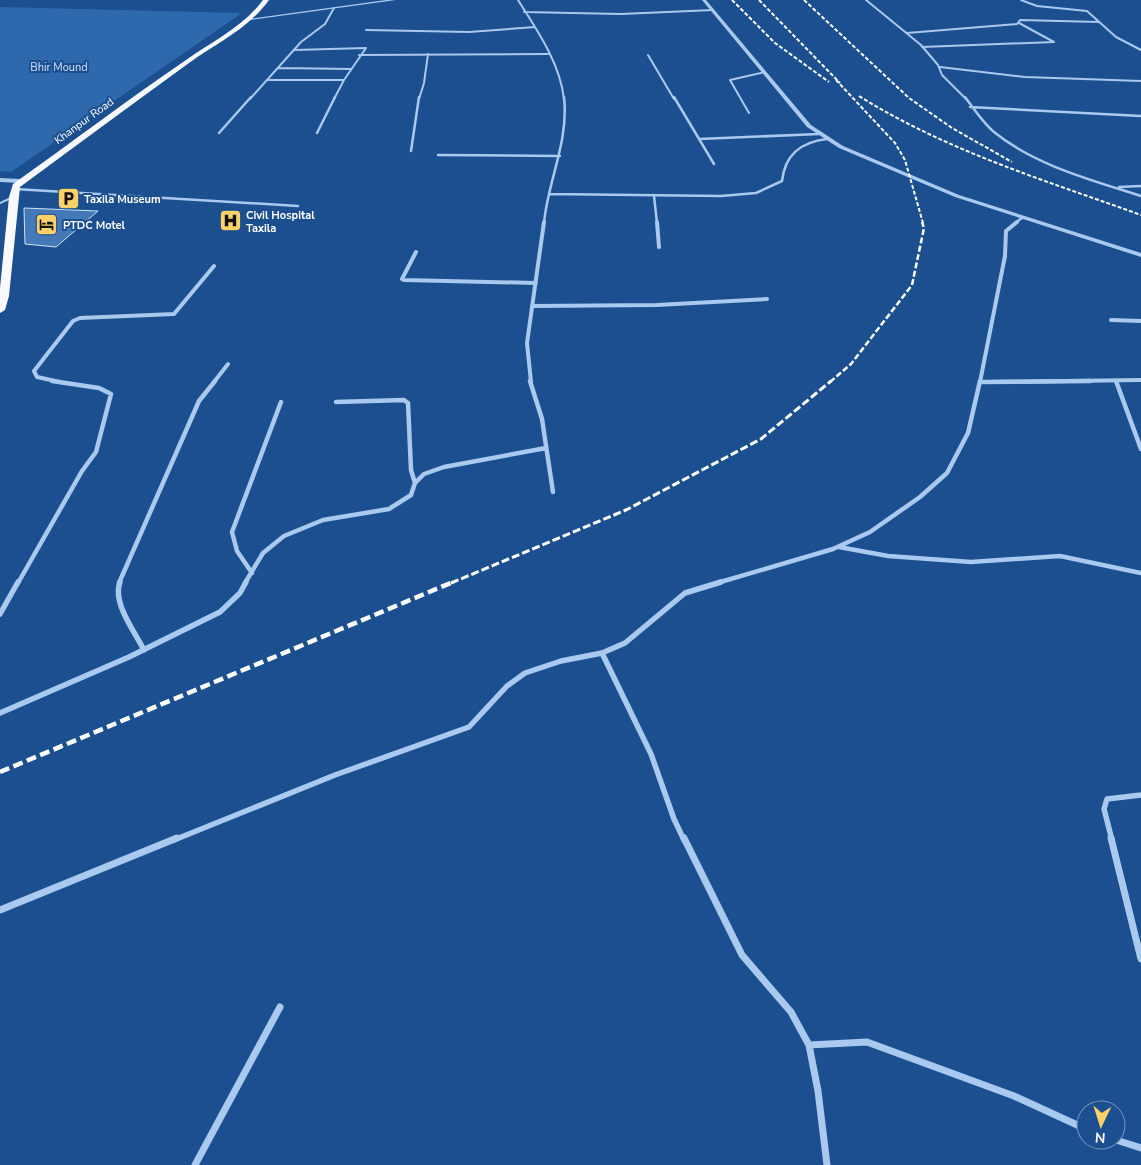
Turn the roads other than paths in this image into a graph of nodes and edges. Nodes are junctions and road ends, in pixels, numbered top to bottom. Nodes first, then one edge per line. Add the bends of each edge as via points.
1 (266, 0) edge
2 (392, 0) edge
3 (518, 0) edge
4 (704, 0) edge
5 (866, 0) edge
6 (1021, 0) edge
7 (334, 8) junction
8 (713, 10) junction
9 (524, 12) junction
10 (251, 19) junction
11 (1098, 22) junction
12 (1019, 23) junction
13 (535, 27) junction
14 (366, 30) dead end
15 (907, 33) junction
16 (922, 47) junction
17 (294, 50) junction
18 (1141, 50) edge
19 (428, 54) junction
20 (548, 54) junction
21 (359, 55) junction
22 (648, 56) dead end
23 (940, 67) junction
24 (278, 68) junction
25 (351, 69) junction
26 (765, 72) junction
27 (268, 80) junction
28 (344, 80) junction
29 (1141, 81) edge
30 (970, 107) junction
31 (749, 113) dead end
32 (1141, 116) edge
33 (220, 133) dead end
34 (316, 133) dead end
35 (819, 134) junction
36 (698, 139) junction
37 (827, 139) junction
38 (411, 151) dead end
39 (438, 155) dead end
40 (560, 156) junction
41 (714, 164) dead end
42 (0, 180) edge
43 (20, 181) junction
44 (1141, 186) edge
45 (1116, 188) junction
46 (14, 193) junction
47 (549, 194) junction
48 (654, 196) junction
49 (1141, 196) edge
50 (0, 203) edge
51 (298, 206) dead end
52 (1022, 218) junction
53 (659, 247) dead end
54 (416, 252) dead end
55 (1141, 255) edge
56 (214, 266) dead end
57 (536, 283) junction
58 (766, 299) dead end
59 (532, 306) junction
60 (0, 310) edge
61 (1111, 320) dead end
62 (1141, 321) edge
63 (228, 364) dead end
64 (1116, 380) junction
65 (1141, 380) edge
66 (980, 382) junction
67 (281, 402) dead end
68 (336, 402) dead end
69 (546, 448) junction
70 (1141, 449) edge
71 (415, 483) junction
72 (553, 492) dead end
73 (838, 547) junction
74 (252, 573) junction
75 (1141, 573) edge
76 (0, 614) edge
77 (144, 650) junction
78 (602, 653) junction
79 (0, 713) edge
80 (1141, 795) edge
81 (0, 910) edge
82 (1141, 959) edge
83 (280, 1007) dead end
84 (808, 1045) junction
85 (1076, 1124) edge
86 (1126, 1143) edge
87 (1141, 1148) edge
88 (195, 1165) edge
89 (827, 1165) edge

1 - 10 highway, Khanpur Road
2 - 7 street
3 - 9 street
4 - 8 street
5 - 15 street
6 - 11 street via 1037,6 1088,11
7 - 10 street
7 - 17 street via 325,24
8 - 9 street via 621,14
8 - 26 street
9 - 13 street
10 - 43 highway, Khanpur Road
11 - 12 street via 1020,20
11 - 18 street via 1116,37
12 - 15 street
12 - 16 street via 1054,42
13 - 14 street via 469,32
13 - 20 street
15 - 16 street
16 - 23 street
17 - 21 street via 366,48
17 - 24 street
19 - 20 street
19 - 21 street
19 - 38 street via 424,83 416,106
20 - 40 street via 562,82 566,115
21 - 25 street
22 - 36 street
23 - 29 street via 1024,77
23 - 30 street via 940,73
24 - 25 street
24 - 27 street
25 - 28 street
26 - 31 lane via 730,80
26 - 35 street
27 - 28 street
27 - 33 street
28 - 34 street
30 - 32 street
30 - 45 street via 995,132 1019,148
35 - 36 street
35 - 37 street
36 - 41 street
37 - 48 street via 800,146 790,155 782,170 782,180 756,192 694,197
37 - 52 street via 910,178
39 - 40 street
40 - 47 street
42 - 43 street
43 - 46 highway, Khanpur Road
44 - 45 street
45 - 49 street
46 - 50 lane
46 - 51 street
46 - 60 highway, Khanpur Road
47 - 48 street
47 - 57 street
48 - 53 street
52 - 55 street
52 - 66 street via 1006,231 1005,256
54 - 57 street via 404,280
56 - 76 street via 174,314 92,316 73,322 34,372 42,379 99,388 110,394 96,452 82,470
57 - 59 street
58 - 59 street
59 - 69 street via 527,343 530,379 542,419
61 - 62 street
63 - 77 street via 199,401 117,589 119,601
64 - 65 street
64 - 66 street
64 - 70 street
66 - 73 street via 968,433 947,473 920,497 877,527
67 - 74 street via 232,532 237,552
68 - 71 street via 404,400 408,403 411,470
69 - 71 street via 444,467 424,474
69 - 72 street
71 - 74 street via 411,495 389,509 323,520 284,536 263,553
73 - 75 street via 888,556 971,562 1060,556
73 - 78 street via 685,593 643,630 625,643
74 - 77 street via 240,593 220,612
77 - 79 street
78 - 81 street via 561,661 525,673 507,686 469,726 335,775
78 - 84 street via 651,754 674,818 742,954 791,1012
80 - 82 street via 1107,799 1104,809
83 - 88 street
84 - 85 street via 867,1042 1004,1092
84 - 89 street via 818,1091
86 - 87 street

